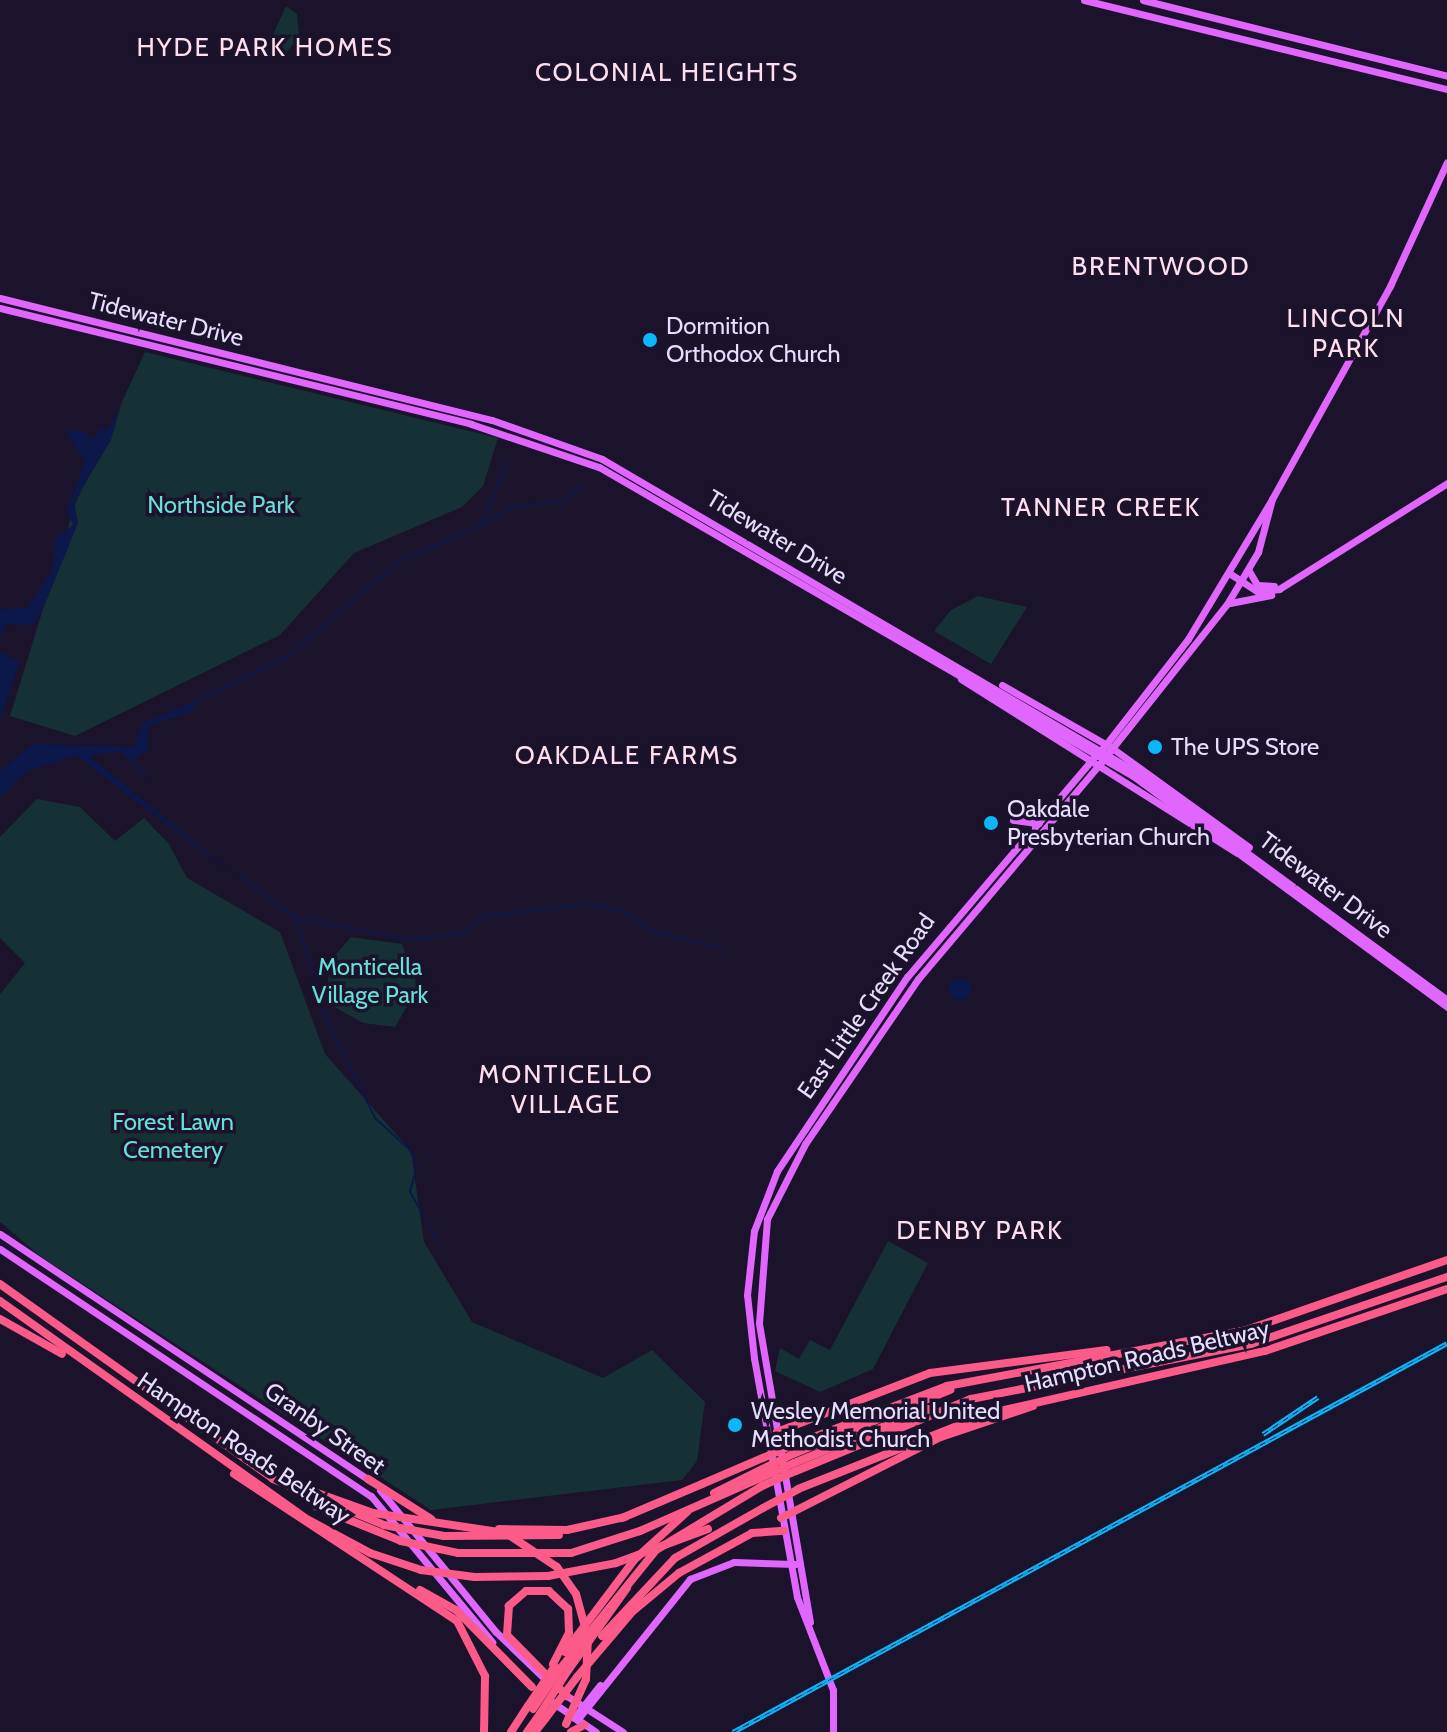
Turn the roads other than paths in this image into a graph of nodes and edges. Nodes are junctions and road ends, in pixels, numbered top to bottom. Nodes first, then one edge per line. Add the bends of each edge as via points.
1 (1084, 0) edge
2 (1143, 0) edge
3 (1447, 76) edge
4 (1447, 89) edge
5 (1447, 162) edge
6 (0, 298) edge
7 (0, 308) edge
8 (1447, 483) edge
9 (1272, 499) junction
10 (1249, 571) junction
11 (1229, 573) junction
12 (1299, 577) junction
13 (1241, 582) junction
14 (1279, 589) junction
15 (1227, 604) junction
16 (929, 649) junction
17 (928, 659) junction
18 (1108, 747) junction
19 (1098, 760) junction
20 (1013, 820) dead end
21 (1041, 822) junction
22 (1240, 854) junction
23 (1273, 872) junction
24 (1447, 1000) edge
25 (1447, 1007) edge
26 (0, 1234) edge
27 (0, 1249) edge
28 (1445, 1261) edge
29 (1447, 1277) edge
30 (0, 1284) edge
31 (1447, 1290) edge
32 (0, 1301) edge
33 (0, 1319) edge
34 (1246, 1330) junction
35 (1068, 1394) junction
36 (131, 1396) junction
37 (777, 1432) junction
38 (768, 1442) junction
39 (226, 1447) junction
40 (794, 1458) junction
41 (246, 1461) junction
42 (224, 1462) junction
43 (368, 1479) junction
44 (763, 1506) junction
45 (786, 1515) junction
46 (625, 1517) junction
47 (784, 1531) junction
48 (800, 1563) junction
49 (770, 1564) junction
50 (791, 1565) junction
51 (393, 1580) junction
52 (810, 1624) junction
53 (564, 1670) junction
54 (532, 1687) junction
55 (564, 1696) junction
56 (584, 1709) junction
57 (536, 1712) junction
58 (572, 1726) edge
59 (484, 1732) edge
60 (514, 1732) edge
61 (527, 1732) edge
62 (535, 1732) edge
63 (596, 1732) edge
64 (623, 1732) edge
65 (833, 1732) edge

1 - 4 main road
2 - 3 main road
5 - 9 main road, East Little Creek Road via 1390,286
6 - 16 main road, Tidewater Drive via 568,444
7 - 17 main road, Tidewater Drive via 555,449 652,495
8 - 12 main road
9 - 10 main road, East Little Creek Road
9 - 11 main road, East Little Creek Road
10 - 12 main road via 1267,588
10 - 13 main road, East Little Creek Road
11 - 13 main road
11 - 18 main road, East Little Creek Road
12 - 14 main road
13 - 14 main road via 1258,592
13 - 15 main road, East Little Creek Road
14 - 15 main road
15 - 18 main road, East Little Creek Road
16 - 18 main road
16 - 23 main road, Tidewater Drive via 1141,775
17 - 19 main road
17 - 22 main road, Tidewater Drive via 1133,776
18 - 19 main road, East Little Creek Road, bridge
18 - 23 main road via 1240,838
19 - 21 main road, East Little Creek Road
19 - 22 main road
19 - 37 main road, East Little Creek Road via 939,950 779,1188 763,1231 756,1293
20 - 21 main road
21 - 38 main road, East Little Creek Road via 917,964 770,1186 747,1283
22 - 25 main road, Tidewater Drive
23 - 24 main road, Tidewater Drive
26 - 43 main road, Granby Street
27 - 54 main road, Granby Street via 371,1496
28 - 34 highway, Hampton Roads Beltway
29 - 40 highway via 1287,1334 971,1399
30 - 39 highway, Hampton Roads Beltway
31 - 35 highway, Hampton Roads Beltway via 1265,1351
32 - 36 highway, Hampton Roads Beltway
33 - 36 highway
34 - 37 highway via 957,1367
34 - 40 highway, Hampton Roads Beltway via 935,1389
35 - 44 highway, Hampton Roads Beltway, bridge via 962,1422
35 - 45 highway via 941,1437
36 - 42 highway, Hampton Roads Beltway
37 - 38 main road
37 - 45 main road, East Little Creek Road
38 - 45 main road, East Little Creek Road
39 - 41 highway, Hampton Roads Beltway
39 - 58 highway, bridge via 302,1489 373,1513 506,1533 557,1567 581,1606 588,1638 586,1679
40 - 41 highway, bridge via 616,1542 532,1557 458,1553 401,1541 340,1519
40 - 46 highway, Hampton Roads Beltway, bridge via 702,1484
40 - 53 highway, bridge via 762,1486 697,1519 656,1550
40 - 53 highway, bridge via 714,1493 634,1560
41 - 46 highway, Hampton Roads Beltway, bridge via 324,1505 384,1525 444,1536 546,1537
42 - 44 highway, Hampton Roads Beltway, bridge via 330,1533 421,1570 475,1577 548,1576 616,1563
42 - 51 highway via 286,1515
43 - 46 highway via 431,1519 544,1531
43 - 55 main road, Granby Street via 496,1632
44 - 53 highway via 669,1562
45 - 47 main road, East Little Creek Road
45 - 48 main road, East Little Creek Road
47 - 49 main road via 782,1557
47 - 50 main road, East Little Creek Road
47 - 53 highway via 752,1533 679,1573
48 - 50 main road
48 - 52 main road, East Little Creek Road
49 - 50 main road
49 - 56 main road via 725,1563 690,1579
50 - 52 main road, East Little Creek Road
51 - 54 highway via 450,1605
51 - 59 highway via 443,1609 468,1636 487,1687
52 - 65 main road, East Little Creek Road via 833,1690
53 - 55 highway, bridge
53 - 55 highway via 568,1609 549,1591 526,1591 509,1606 507,1635
53 - 57 highway, bridge
53 - 57 highway, bridge via 545,1679
54 - 58 main road, Granby Street
55 - 56 main road, Granby Street
55 - 57 highway, bridge
56 - 58 main road
56 - 64 main road, Granby Street
57 - 60 highway
57 - 61 highway
57 - 62 highway
58 - 63 main road, Granby Street

